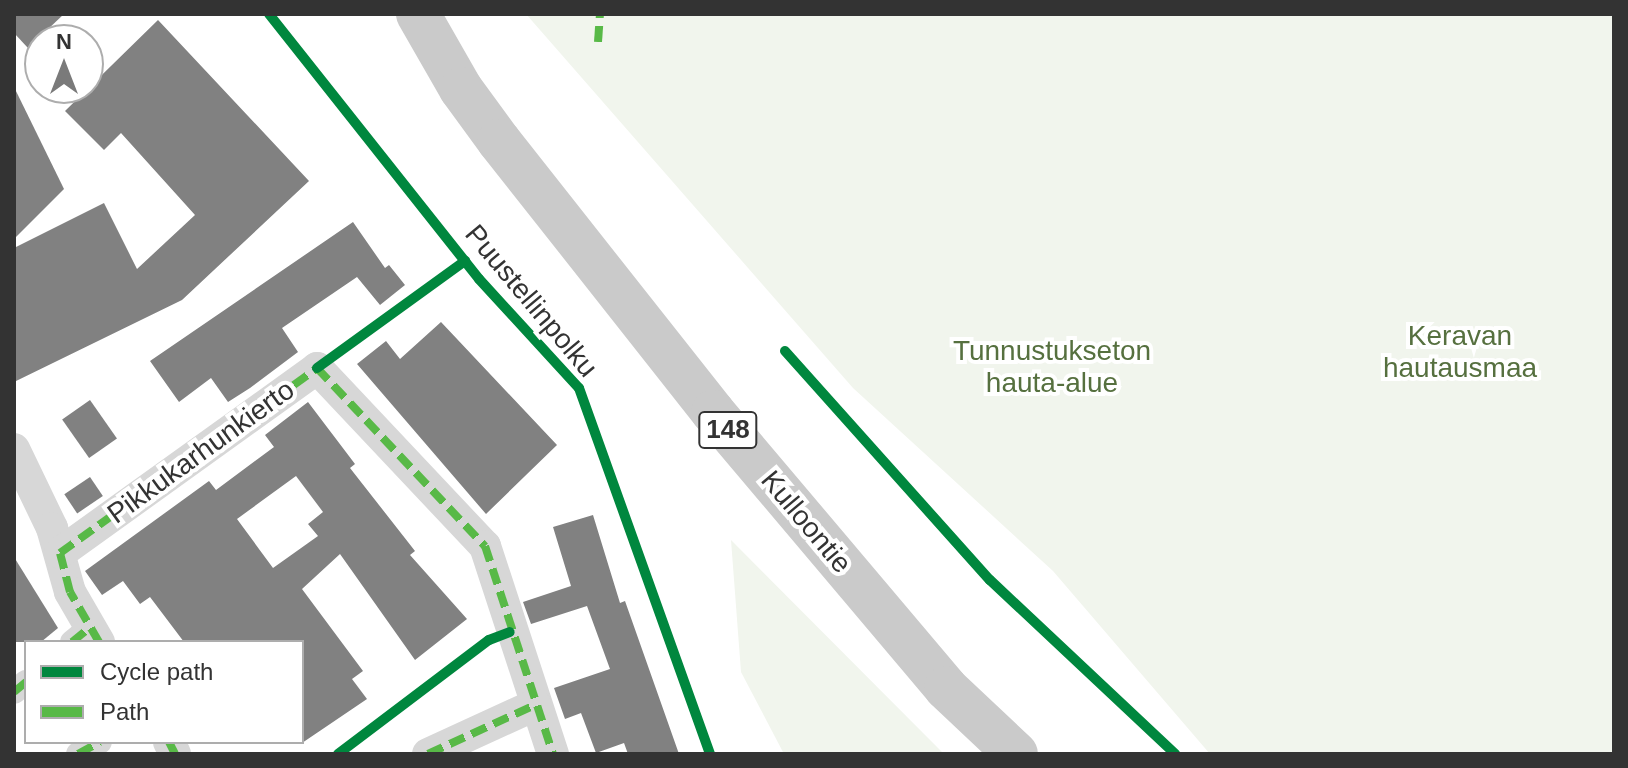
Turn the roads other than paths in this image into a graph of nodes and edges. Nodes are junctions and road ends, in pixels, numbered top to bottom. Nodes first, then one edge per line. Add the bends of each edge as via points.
1 (383, 14) edge
2 (418, 14) edge
3 (461, 89) junction
4 (14, 449) edge
5 (60, 553) junction
6 (87, 637) edge
7 (535, 705) junction
8 (96, 744) edge
9 (78, 754) edge
10 (428, 754) edge
11 (553, 754) edge
12 (1016, 754) edge

1 - 3 main road, Kulloontie / 148
2 - 3 main road, Kulloontie / 148
3 - 12 main road, Kulloontie / 148 via 754,462 946,688
4 - 5 street
5 - 6 street
5 - 7 street, Pikkukarhunkierto via 317,368 485,546
7 - 10 street
7 - 11 street, Pikkukarhunkierto
8 - 9 street

